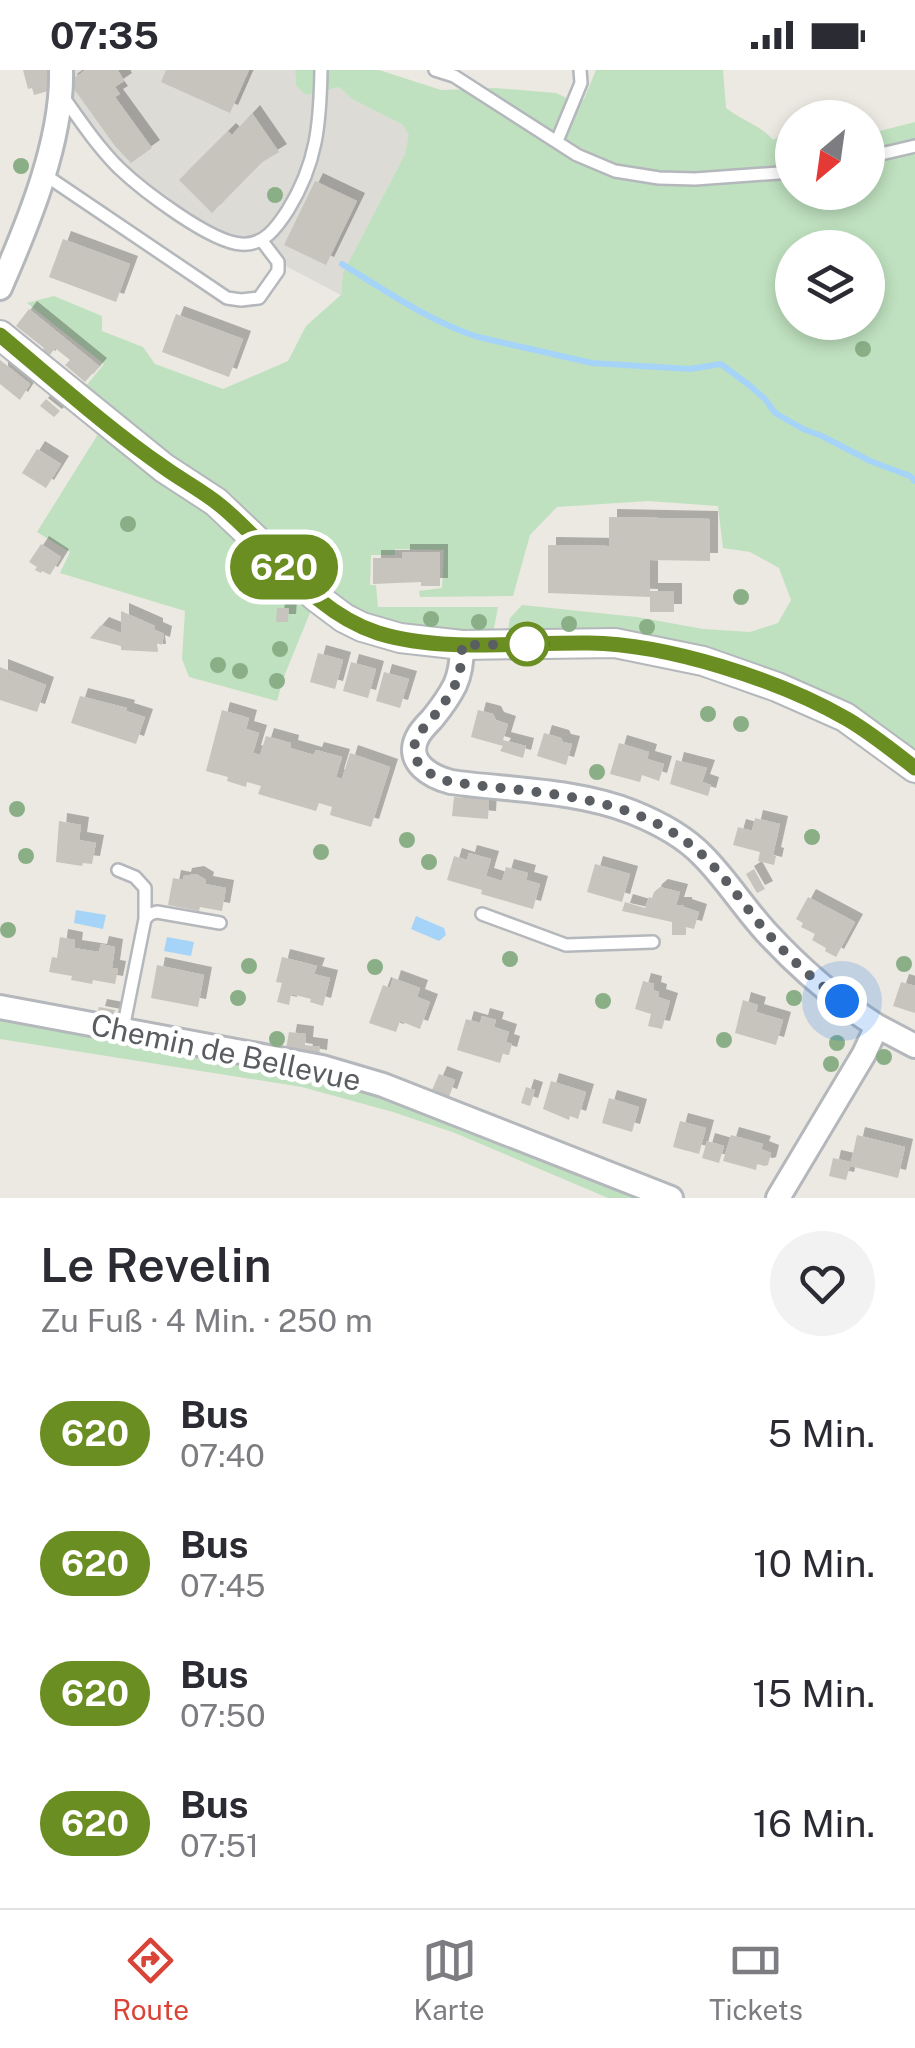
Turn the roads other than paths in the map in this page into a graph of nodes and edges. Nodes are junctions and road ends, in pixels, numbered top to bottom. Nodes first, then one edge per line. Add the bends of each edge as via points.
1 (61, 70) edge
2 (321, 70) edge
3 (435, 70) edge
4 (580, 70) edge
5 (62, 95) junction
6 (556, 142) junction
7 (915, 146) edge
8 (885, 153) edge
9 (775, 173) edge
10 (43, 176) junction
11 (262, 241) junction
12 (0, 288) edge
13 (0, 335) edge
14 (462, 645) junction
15 (915, 768) edge
16 (118, 870) dead end
17 (482, 914) dead end
18 (144, 919) junction
19 (220, 923) dead end
20 (654, 942) dead end
21 (0, 1007) edge
22 (877, 1026) junction
23 (123, 1030) junction
24 (915, 1046) edge
25 (671, 1198) edge
26 (778, 1198) edge

1 - 5 street
2 - 11 lane via 320,118 306,180
3 - 6 lane
4 - 6 lane via 581,84
5 - 10 street
5 - 11 lane via 119,168 172,209 221,240
6 - 9 lane via 633,174 695,179
7 - 8 lane
10 - 11 lane via 227,298 259,298 278,271
10 - 12 street
13 - 14 street via 216,502 344,618 380,634
14 - 15 street via 615,644 702,661 844,718
14 - 22 street via 457,680 416,740 424,770 451,782 594,800 669,830 700,853 793,960
16 - 18 lane via 145,888
17 - 20 lane via 566,944
18 - 19 lane via 157,912
18 - 23 lane
21 - 23 street, Chemin de Bellevue
22 - 24 street
22 - 26 street
23 - 25 street, Chemin de Bellevue via 360,1077

